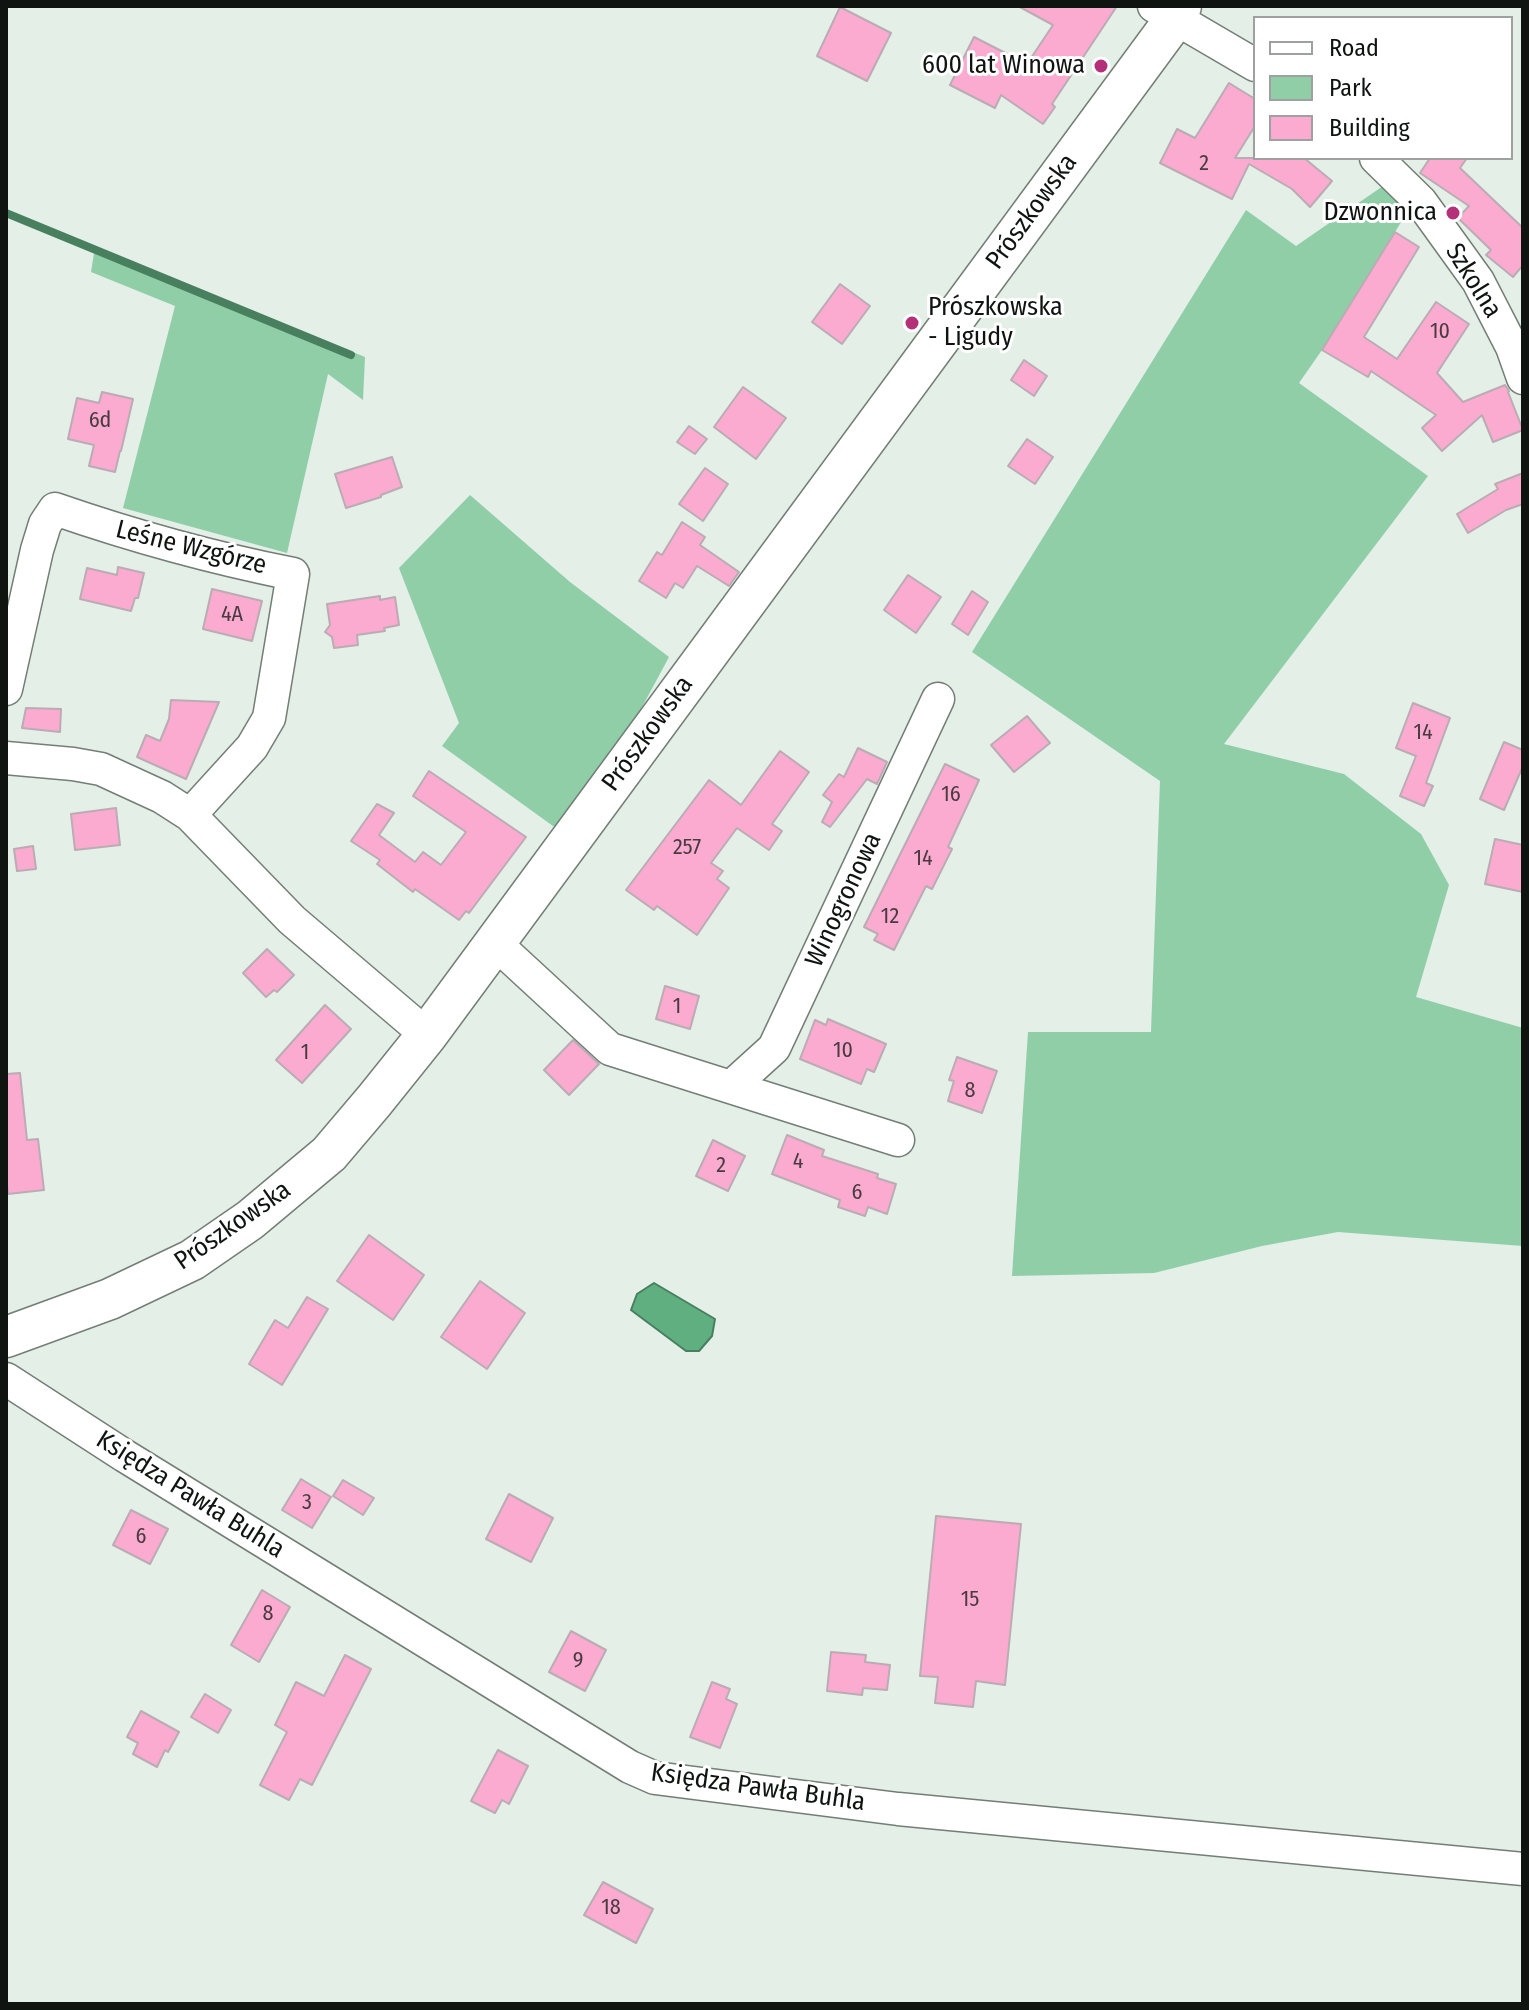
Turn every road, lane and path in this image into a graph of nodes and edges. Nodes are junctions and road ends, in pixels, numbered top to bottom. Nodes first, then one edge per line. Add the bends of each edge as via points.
1 (1170, 10) edge
2 (1253, 64) edge
3 (1378, 160) edge
4 (1523, 378) edge
5 (6, 689) edge
6 (938, 699) dead end
7 (6, 758) edge
8 (190, 815) junction
9 (495, 943) junction
10 (427, 1035) junction
11 (731, 1087) junction
12 (898, 1140) dead end
13 (6, 1337) edge
14 (6, 1379) edge
15 (1523, 1869) edge

1 - 2 street
1 - 9 main road, Prószkowska
3 - 4 street, Szkolna via 1421,202 1478,281
5 - 8 street, Leśne Wzgórze via 37,550 55,509 123,533 293,574 269,718 252,747
6 - 11 street, Winogronowa via 774,1048
7 - 8 street via 101,769
8 - 10 street via 292,920
9 - 10 main road, Prószkowska
9 - 11 street via 610,1049
10 - 13 main road, Prószkowska via 329,1154 250,1220 192,1260 110,1299
11 - 12 street
14 - 15 street, Księdza Pawła Buhla via 655,1778 898,1809

